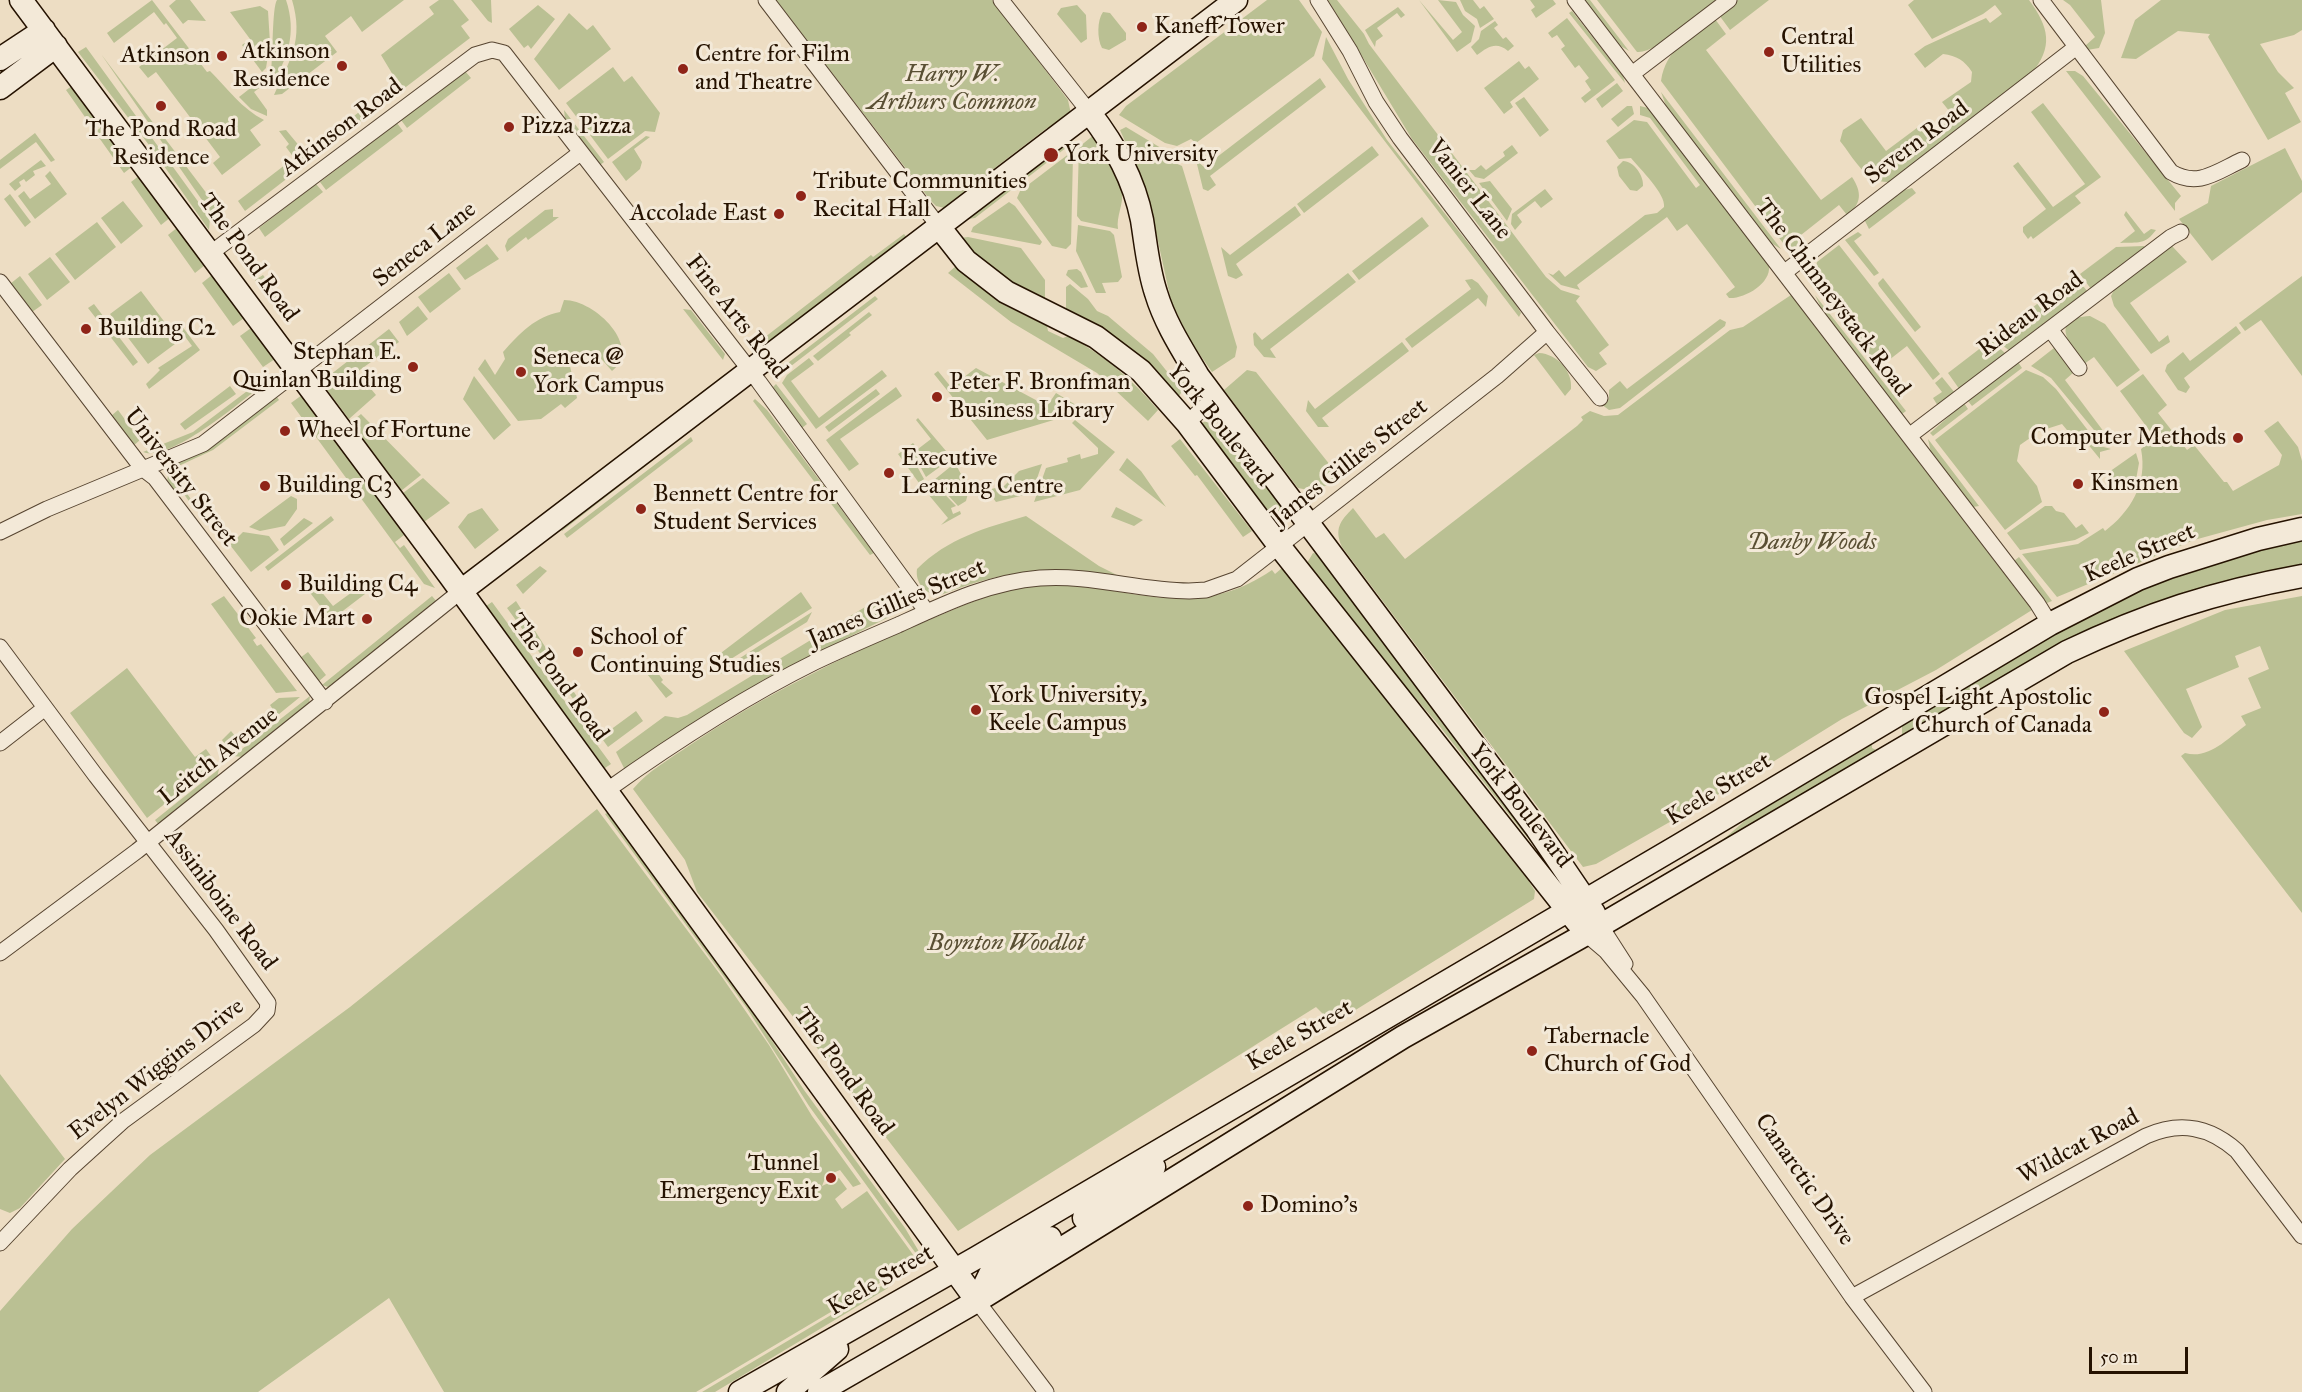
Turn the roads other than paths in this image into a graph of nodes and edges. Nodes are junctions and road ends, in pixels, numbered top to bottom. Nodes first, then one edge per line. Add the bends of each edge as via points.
1 (21, 0) edge
2 (766, 0) edge
3 (1000, 0) edge
4 (1236, 0) edge
5 (1318, 0) edge
6 (1575, 0) edge
7 (1729, 0) edge
8 (2041, 0) edge
9 (50, 38) junction
10 (2075, 48) junction
11 (504, 53) joint
12 (0, 59) edge
13 (1632, 74) junction
14 (0, 88) edge
15 (1090, 113) junction
16 (580, 153) junction
17 (2242, 160) dead end
18 (940, 228) junction
19 (2181, 232) dead end
20 (211, 253) junction
21 (1785, 273) junction
22 (0, 282) edge
23 (2050, 329) junction
24 (1547, 332) junction
25 (2079, 368) dead end
26 (297, 372) junction
27 (750, 372) junction
28 (1214, 398) junction
29 (1600, 398) dead end
30 (1187, 423) junction
31 (1909, 436) junction
32 (142, 468) junction
33 (1308, 523) junction
34 (2302, 529) edge
35 (0, 532) edge
36 (1280, 547) junction
37 (2302, 576) edge
38 (461, 591) junction
39 (927, 612) junction
40 (2050, 624) junction
41 (0, 647) edge
42 (325, 702) junction
43 (45, 708) junction
44 (1884, 723) junction
45 (0, 743) edge
46 (1898, 751) junction
47 (606, 791) junction
48 (148, 842) junction
49 (1577, 906) junction
50 (1593, 929) junction
51 (0, 953) edge
52 (267, 1011) joint
53 (1210, 1121) junction
54 (6, 1225) edge
55 (2302, 1236) edge
56 (0, 1243) edge
57 (954, 1270) junction
58 (1852, 1297) junction
59 (977, 1301) junction
60 (740, 1392) edge
61 (788, 1392) edge
62 (819, 1392) edge
63 (1046, 1392) edge
64 (1924, 1392) edge

1 - 9 street, The Pond Road
2 - 18 street, York Boulevard
3 - 15 street, York Boulevard
4 - 15 street
5 - 24 street, Vanier Lane via 1400,138
6 - 13 street, The Chimneystack Road
7 - 13 street
8 - 10 street
9 - 12 street
9 - 14 street
9 - 20 street, The Pond Road
10 - 17 street via 2171,172 2184,180 2198,180
10 - 21 street, Severn Road
11 - 16 street, Fine Arts Road
11 - 20 street, Atkinson Road via 492,50 475,55
13 - 21 street, The Chimneystack Road
15 - 18 street
15 - 28 street, York Boulevard via 1130,178 1142,219 1148,264 1165,319
16 - 26 street, Seneca Lane
16 - 27 street, Fine Arts Road
18 - 27 street
18 - 30 street, York Boulevard via 966,261 1006,292 1096,337 1141,370
19 - 23 street, Rideau Road
20 - 26 street, The Pond Road
21 - 31 street, The Chimneystack Road
22 - 32 street, University Street
23 - 25 street
23 - 31 street, Rideau Road
24 - 29 street, Vanier Lane
24 - 33 street, James Gillies Street via 1497,376
26 - 32 street, Seneca Lane via 203,444
26 - 38 street, The Pond Road
27 - 38 street
27 - 39 street, Fine Arts Road
28 - 30 street
28 - 33 street, York Boulevard
30 - 36 street, York Boulevard
31 - 40 street, The Chimneystack Road
32 - 35 street, Seneca Lane
32 - 42 street, University Street via 155,478
33 - 36 street, James Gillies Street
33 - 49 street, York Boulevard via 1537,829
34 - 40 street, Keele Street via 2169,567
36 - 39 street, James Gillies Street via 1237,579 1206,590 1171,591 1040,578 989,587
36 - 49 street, York Boulevard
37 - 46 street via 2201,598 2107,633 2067,652
38 - 42 street, Leitch Avenue
38 - 47 street, The Pond Road
39 - 47 street, James Gillies Street via 769,687
40 - 44 street, Keele Street
41 - 43 street, Assiniboine Road
42 - 48 street, Leitch Avenue
43 - 45 street
43 - 48 street, Assiniboine Road
44 - 46 street via 1888,738
44 - 49 street, Keele Street
46 - 50 street
47 - 57 street, The Pond Road
48 - 51 street, Leitch Avenue
48 - 52 street, Assiniboine Road via 263,993
49 - 50 street, Canarctic Drive
49 - 53 street, Keele Street
50 - 58 street, Canarctic Drive
50 - 59 street via 1403,1037
52 - 54 street, Evelyn Wiggins Drive via 254,1025 123,1121
53 - 57 street, Keele Street
53 - 59 street via 1093,1213 990,1274
54 - 56 street, Evelyn Wiggins Drive
55 - 58 street, Wildcat Road via 2237,1150 2208,1131 2176,1126 2146,1136
57 - 59 street, The Pond Road
57 - 60 street, Keele Street
57 - 61 street via 938,1288 841,1344
58 - 64 street, Canarctic Drive
59 - 62 street
59 - 63 street, The Pond Road

